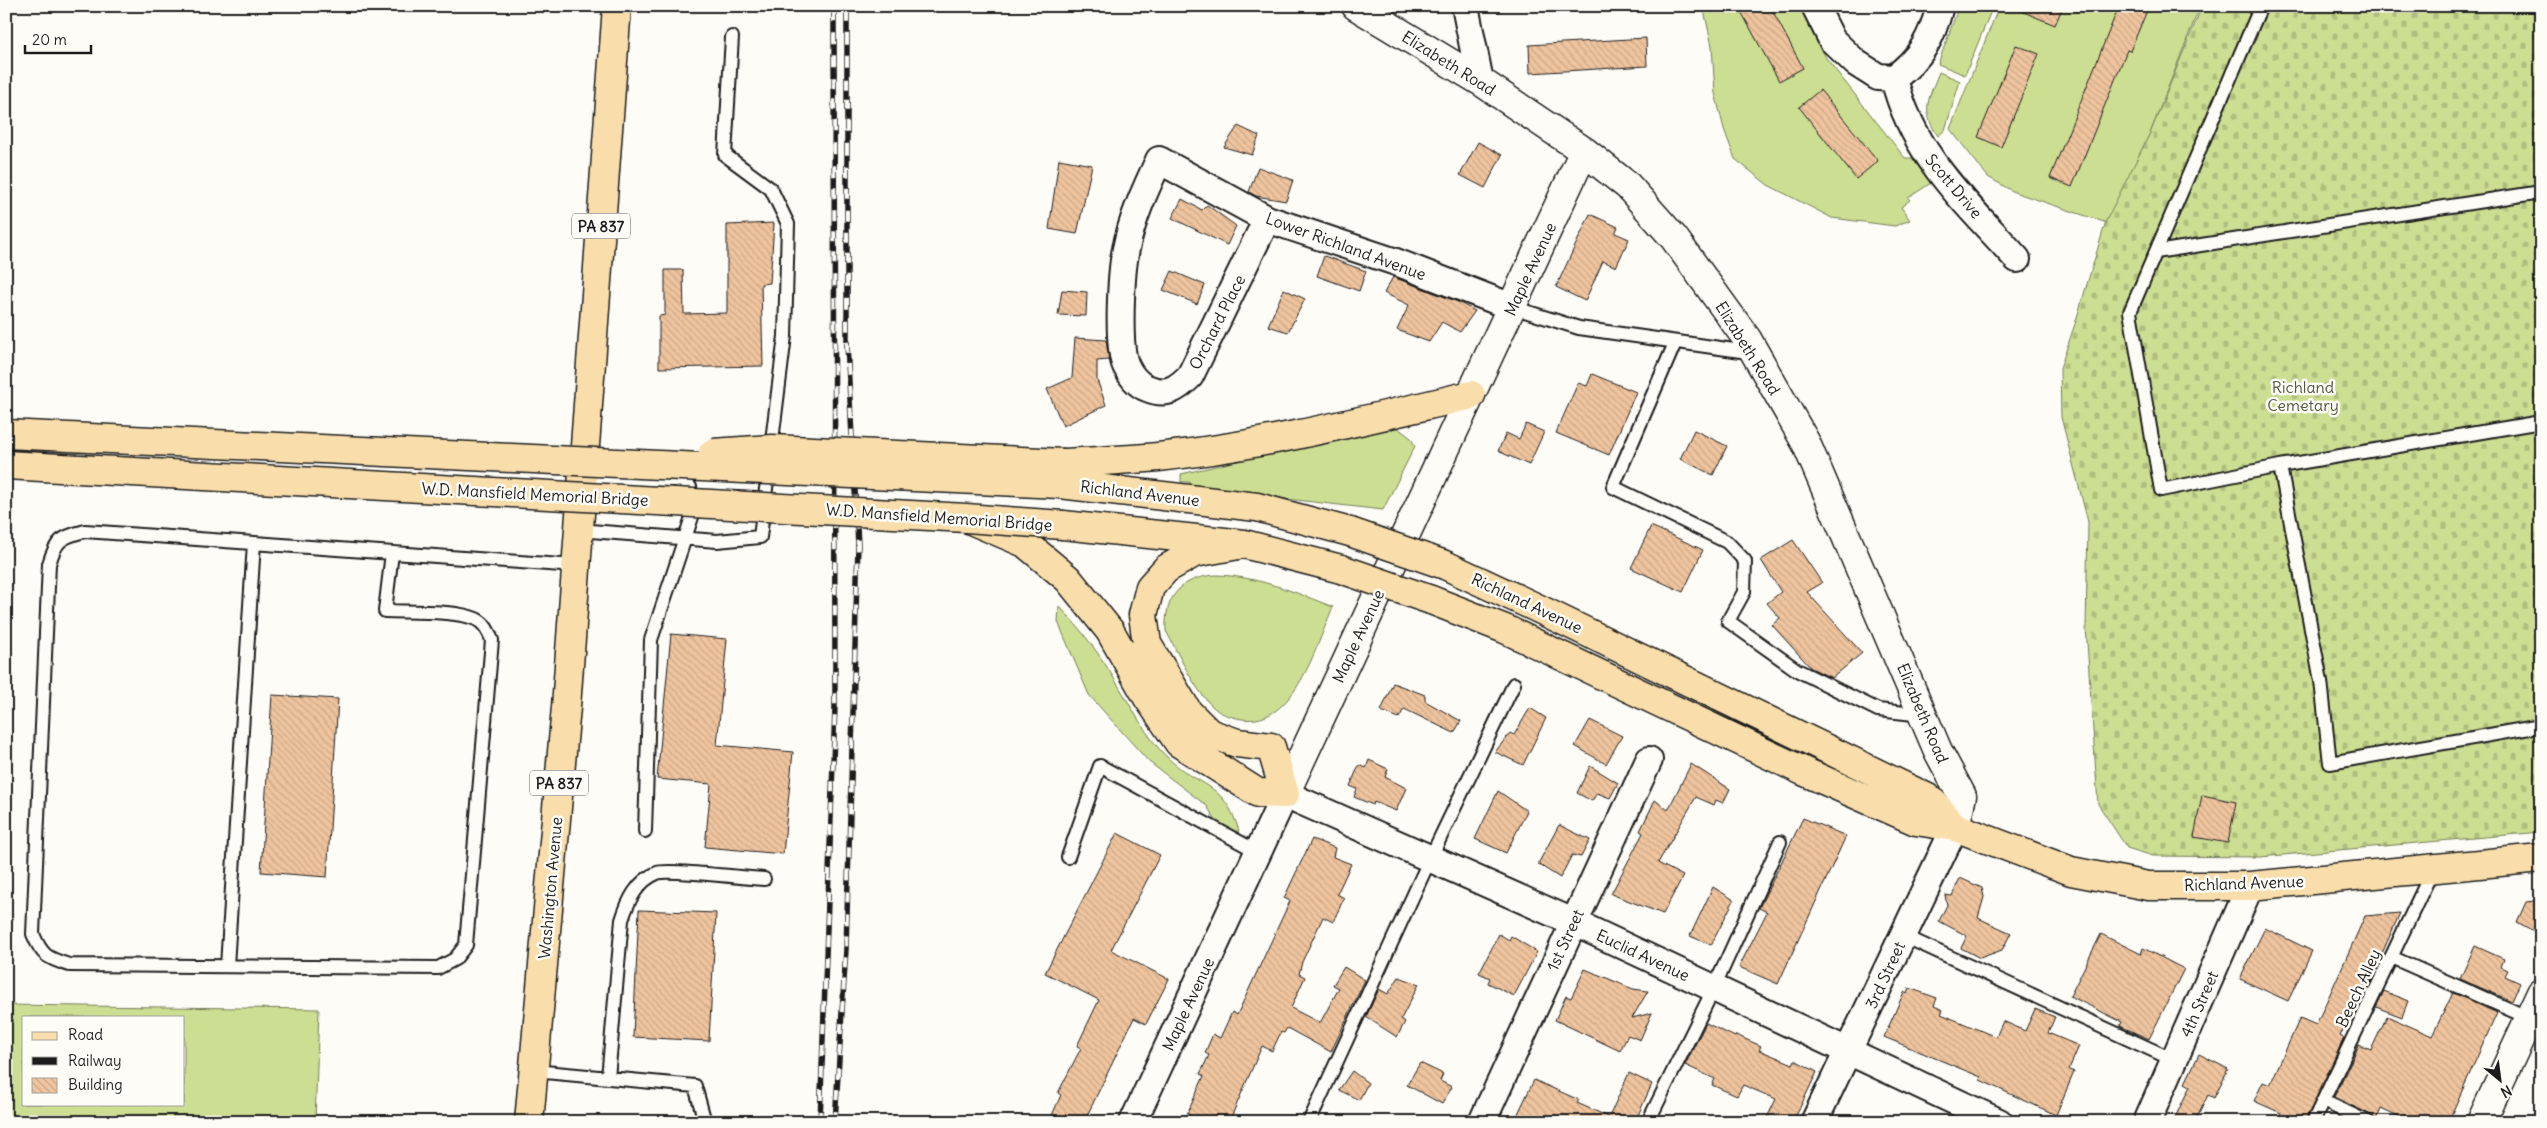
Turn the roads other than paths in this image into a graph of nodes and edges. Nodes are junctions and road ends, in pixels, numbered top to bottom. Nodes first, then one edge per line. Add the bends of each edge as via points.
1 (617, 6) edge
2 (1356, 6) edge
3 (1465, 6) edge
4 (1815, 6) edge
5 (1940, 6) edge
6 (2261, 6) edge
7 (732, 37) dead end
8 (1894, 78) junction
9 (1480, 81) junction
10 (1584, 150) junction
11 (1159, 160) joint
12 (2541, 192) edge
13 (1267, 219) junction
14 (2156, 252) junction
15 (2017, 259) dead end
16 (1512, 307) junction
17 (1675, 343) junction
18 (1755, 353) junction
19 (1471, 395) junction
20 (2541, 422) edge
21 (6, 434) edge
22 (6, 465) edge
23 (2280, 466) junction
24 (572, 471) junction
25 (1062, 473) junction
26 (966, 518) junction
27 (1063, 525) joint
28 (578, 530) junction
29 (686, 538) junction
30 (254, 543) junction
31 (1244, 544) junction
32 (392, 553) junction
33 (576, 566) junction
34 (1514, 684) dead end
35 (1923, 715) junction
36 (2541, 726) edge
37 (1649, 760) dead end
38 (1285, 794) junction
39 (1955, 827) junction
40 (645, 831) dead end
41 (1780, 842) dead end
42 (1258, 852) junction
43 (1068, 857) dead end
44 (2541, 858) edge
45 (1430, 859) junction
46 (2433, 869) junction
47 (764, 879) dead end
48 (2250, 886) junction
49 (1572, 922) junction
50 (1904, 936) junction
51 (2391, 957) junction
52 (227, 966) junction
53 (1714, 988) junction
54 (2541, 993) edge
55 (2529, 1018) junction
56 (1849, 1052) junction
57 (2174, 1060) junction
58 (534, 1071) junction
59 (608, 1078) junction
60 (2323, 1101) junction
61 (1991, 1120) edge
62 (530, 1122) edge
63 (705, 1122) edge
64 (1133, 1122) edge
65 (1309, 1122) edge
66 (1482, 1122) edge
67 (1648, 1122) edge
68 (1814, 1122) edge
69 (2147, 1122) edge
70 (2313, 1122) edge
71 (2368, 1122) edge
72 (2481, 1122) edge

1 - 24 main road, Washington Avenue / PA 837 via 584,445
2 - 9 main road, Elizabeth Road
3 - 9 street
4 - 8 street via 1832,40 1856,63 1878,77
5 - 8 street via 1933,32 1912,65
6 - 14 lane
7 - 29 lane via 725,155 771,188 788,224 784,336 760,536 717,541
8 - 15 street, Scott Drive via 1902,110 1932,163
9 - 10 main road, Elizabeth Road
10 - 16 main road, Maple Avenue
10 - 18 main road, Elizabeth Road via 1628,186 1674,238
11 - 13 street, Lower Richland Avenue
11 - 13 street, Orchard Place via 1143,194 1126,248 1121,284 1125,365 1143,386 1156,392 1177,389 1190,376
12 - 14 lane
13 - 16 street, Lower Richland Avenue via 1396,262
14 - 23 lane via 2130,312 2161,490
16 - 17 lane via 1579,328
16 - 19 main road, Maple Avenue
17 - 18 lane
17 - 35 lane via 1613,487 1728,542 1745,561 1744,592 1728,621 1797,670 1878,710
18 - 35 main road, Elizabeth Road via 1806,443
19 - 25 main road via 1328,428
19 - 38 main road, Maple Avenue
20 - 23 lane
21 - 24 main road, W.D. Mansfield Memorial Bridge, bridge
22 - 26 main road, W.D. Mansfield Memorial Bridge, bridge
23 - 36 lane via 2321,681 2330,763
24 - 25 main road, W.D. Mansfield Memorial Bridge, bridge via 772,449
24 - 28 main road, Washington Avenue / PA 837
24 - 29 lane via 677,480 684,484 690,488 693,514
25 - 39 main road, Richland Avenue, bridge via 1257,507 1350,532 1445,565 1930,799
26 - 27 main road, W.D. Mansfield Memorial Bridge, bridge
26 - 38 main road via 1025,543 1068,579 1110,631 1148,698 1179,743 1258,793
27 - 31 main road, Richland Avenue
28 - 29 lane
28 - 33 main road, Washington Avenue / PA 837
29 - 40 lane via 651,640
30 - 32 lane
30 - 52 lane
30 - 52 lane via 85,531 67,536 55,545 49,564 33,934 39,950 49,958 69,965
31 - 38 main road via 1194,552 1166,569 1150,587 1143,615 1147,644 1188,712 1209,733 1237,744 1271,747
31 - 39 main road, Richland Avenue, bridge via 1341,570 1505,629 1803,771 1916,821
32 - 33 lane
32 - 52 lane via 385,611 463,615 478,619 488,628 492,640 466,945 455,959 438,968
33 - 58 main road, Washington Avenue / PA 837
34 - 45 lane
35 - 39 main road, Elizabeth Road via 1962,796
37 - 49 street, 1st Street
38 - 42 street, Maple Avenue
38 - 45 street, Euclid Avenue
39 - 48 main road, Richland Avenue via 2071,872 2148,886
39 - 50 street, 3rd Street
41 - 53 lane
42 - 43 lane via 1100,766
42 - 64 street, Maple Avenue
44 - 46 main road, Richland Avenue
45 - 49 street, Euclid Avenue
45 - 65 lane
46 - 48 main road, Richland Avenue
46 - 51 lane, Beech Alley
47 - 59 lane via 659,872 643,881 629,900 622,920
48 - 57 street, 4th Street
49 - 53 street, Euclid Avenue
49 - 66 street, 1st Street
50 - 56 street, 3rd Street
50 - 57 lane
51 - 55 lane
51 - 60 lane, Beech Alley
53 - 56 street, Euclid Avenue
53 - 67 lane
54 - 55 main road
55 - 72 main road
56 - 61 street, Euclid Avenue
56 - 68 street, 3rd Street
57 - 69 street, 4th Street
58 - 59 lane
58 - 62 main road, Washington Avenue / PA 837
59 - 63 lane via 695,1086
60 - 70 lane, Beech Alley
60 - 71 lane

